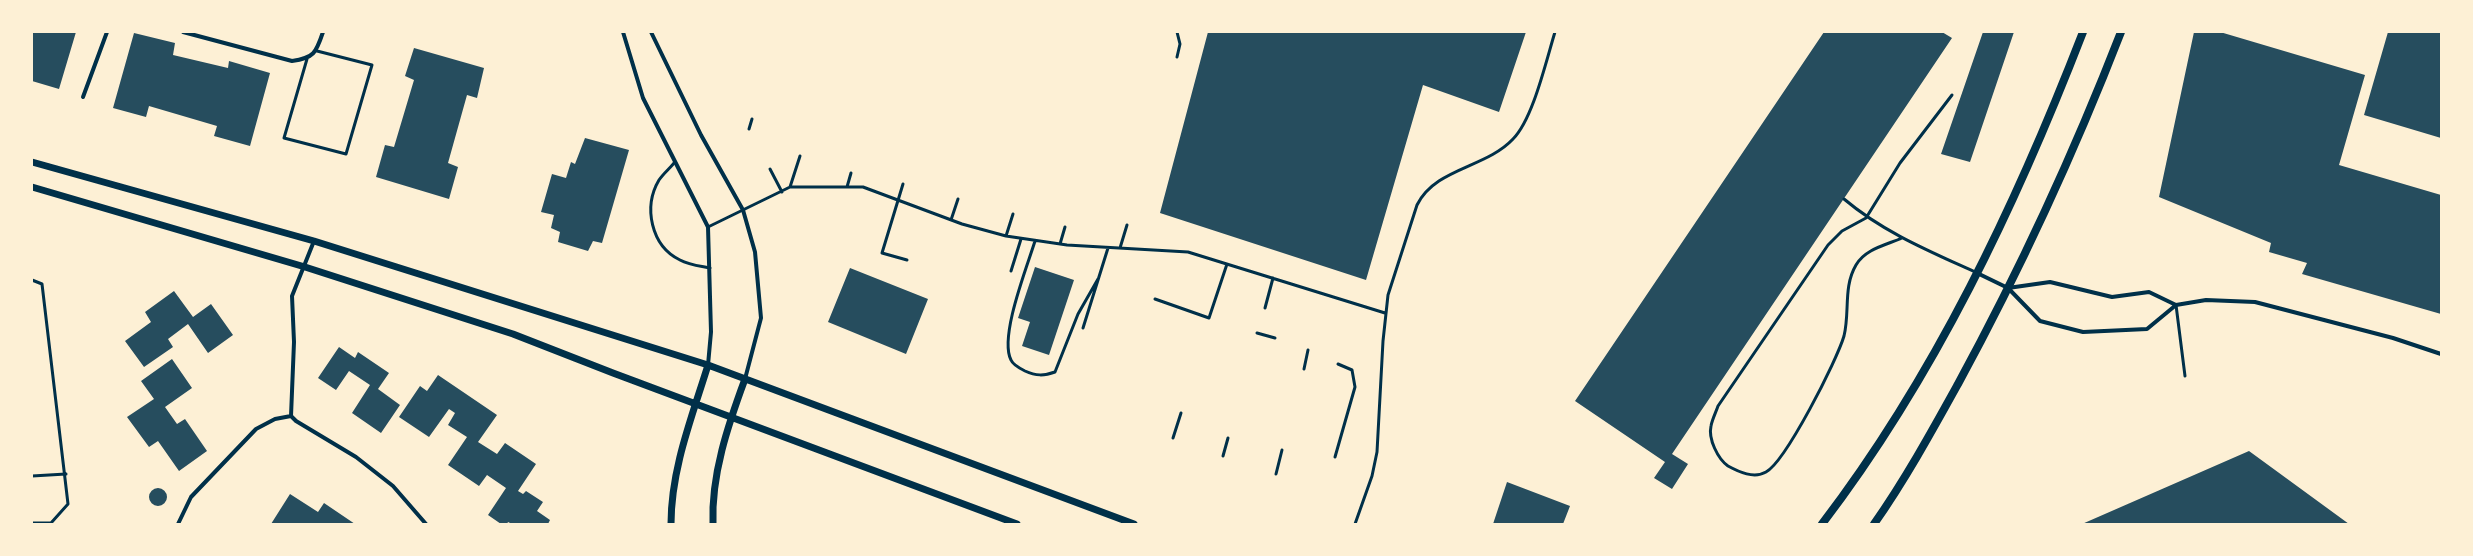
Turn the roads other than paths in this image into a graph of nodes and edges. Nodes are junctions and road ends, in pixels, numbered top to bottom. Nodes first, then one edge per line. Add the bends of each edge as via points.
1 (107, 32) edge
2 (183, 32) edge
3 (323, 32) edge
4 (623, 32) edge
5 (651, 32) edge
6 (1177, 32) edge
7 (1555, 32) edge
8 (2083, 32) edge
9 (2121, 32) edge
10 (317, 51) junction
11 (1177, 57) dead end
12 (306, 59) junction
13 (1952, 95) dead end
14 (83, 97) dead end
15 (752, 119) dead end
16 (749, 129) dead end
17 (800, 156) dead end
18 (32, 162) edge
19 (675, 162) junction
20 (770, 169) dead end
21 (851, 173) dead end
22 (904, 184) dead end
23 (32, 187) edge
24 (847, 187) junction
25 (790, 188) junction
26 (782, 192) junction
27 (958, 199) dead end
28 (1844, 199) dead end
29 (899, 200) junction
30 (743, 210) junction
31 (1013, 214) dead end
32 (1866, 218) junction
33 (951, 220) junction
34 (1127, 225) dead end
35 (708, 227) junction
36 (1065, 227) dead end
37 (1006, 236) junction
38 (1902, 238) junction
39 (1021, 239) junction
40 (314, 241) junction
41 (1035, 241) junction
42 (1060, 244) junction
43 (1108, 248) junction
44 (1120, 248) junction
45 (907, 260) dead end
46 (1227, 264) junction
47 (305, 267) junction
48 (710, 268) junction
49 (1011, 271) dead end
50 (1977, 273) junction
51 (1273, 278) junction
52 (1098, 279) junction
53 (32, 280) edge
54 (2008, 288) junction
55 (1155, 299) dead end
56 (2176, 305) junction
57 (1265, 308) dead end
58 (1385, 313) junction
59 (1083, 328) dead end
60 (1257, 333) dead end
61 (1274, 338) dead end
62 (1308, 350) dead end
63 (2441, 354) edge
64 (1338, 364) dead end
65 (708, 365) junction
66 (1304, 369) dead end
67 (2184, 376) dead end
68 (745, 379) junction
69 (696, 404) junction
70 (1181, 412) dead end
71 (291, 416) junction
72 (731, 417) junction
73 (1174, 438) dead end
74 (1228, 438) dead end
75 (1282, 450) dead end
76 (1223, 456) dead end
77 (1335, 457) dead end
78 (66, 474) junction
79 (1276, 474) dead end
80 (32, 476) edge
81 (32, 523) edge
82 (178, 524) edge
83 (426, 524) edge
84 (671, 524) edge
85 (713, 524) edge
86 (1016, 524) edge
87 (1134, 524) edge
88 (1355, 524) edge
89 (1822, 524) edge
90 (1874, 524) edge

1 - 14 street
2 - 12 street via 292,61
3 - 10 street
4 - 19 street via 643,98
5 - 30 street via 701,135
6 - 11 lane via 1180,44
7 - 58 lane via 1525,124 1514,139 1487,158 1430,185 1422,194 1388,295
8 - 50 main road via 2052,112
9 - 54 main road via 2085,125
10 - 12 street
10 - 12 lane via 372,65 346,154 284,138
13 - 32 lane via 1900,163
15 - 16 lane
17 - 25 lane
18 - 40 street
19 - 35 street
19 - 48 lane via 659,180 651,200 651,225 663,246 679,260
20 - 26 lane
21 - 24 lane
22 - 29 lane
23 - 47 street
24 - 25 lane
24 - 29 lane via 864,186
25 - 26 lane
26 - 30 lane
27 - 33 lane
28 - 32 lane
29 - 33 lane
29 - 45 lane via 882,253
30 - 35 lane
30 - 68 street via 755,252 761,318
31 - 37 lane
32 - 38 lane
32 - 38 lane via 1842,231 1828,245 1718,406 1710,427 1714,447 1723,463 1736,471 1749,475 1765,473 1780,459 1836,356 1844,335 1848,283 1856,264 1868,252
33 - 37 lane
34 - 44 lane
35 - 48 street
36 - 42 lane
37 - 39 lane
38 - 50 lane
39 - 41 lane
39 - 49 lane
40 - 47 street
40 - 65 street
41 - 42 lane
41 - 52 lane via 1008,331 1008,352 1011,362 1022,369 1034,375 1055,372 1078,314
42 - 43 lane
43 - 44 lane
43 - 52 lane
44 - 46 lane via 1188,252
46 - 51 lane
46 - 55 lane via 1208,318
47 - 69 street via 513,334
47 - 71 street via 292,296 294,370
48 - 65 street via 711,332
50 - 54 street
50 - 89 main road via 1900,412
51 - 57 lane
51 - 58 lane
52 - 59 lane
53 - 78 lane via 42,284
54 - 56 street via 2050,282 2112,297 2149,292
54 - 56 street via 2040,321 2083,332 2147,330
54 - 90 main road via 1933,428
56 - 63 street via 2206,300 2255,302 2393,338
56 - 67 lane
58 - 88 lane via 1377,452 1372,476
60 - 61 lane
62 - 66 lane
64 - 77 lane via 1352,370 1355,387
65 - 68 street
65 - 69 street
68 - 72 street
68 - 87 street
69 - 72 street
69 - 84 street via 681,452 673,495
70 - 73 lane
71 - 82 street via 275,419 256,429 191,497
71 - 83 street via 356,457 393,486
72 - 85 street via 715,484
72 - 86 street
74 - 76 lane
75 - 79 lane
78 - 80 lane
78 - 81 lane via 68,504 51,523

